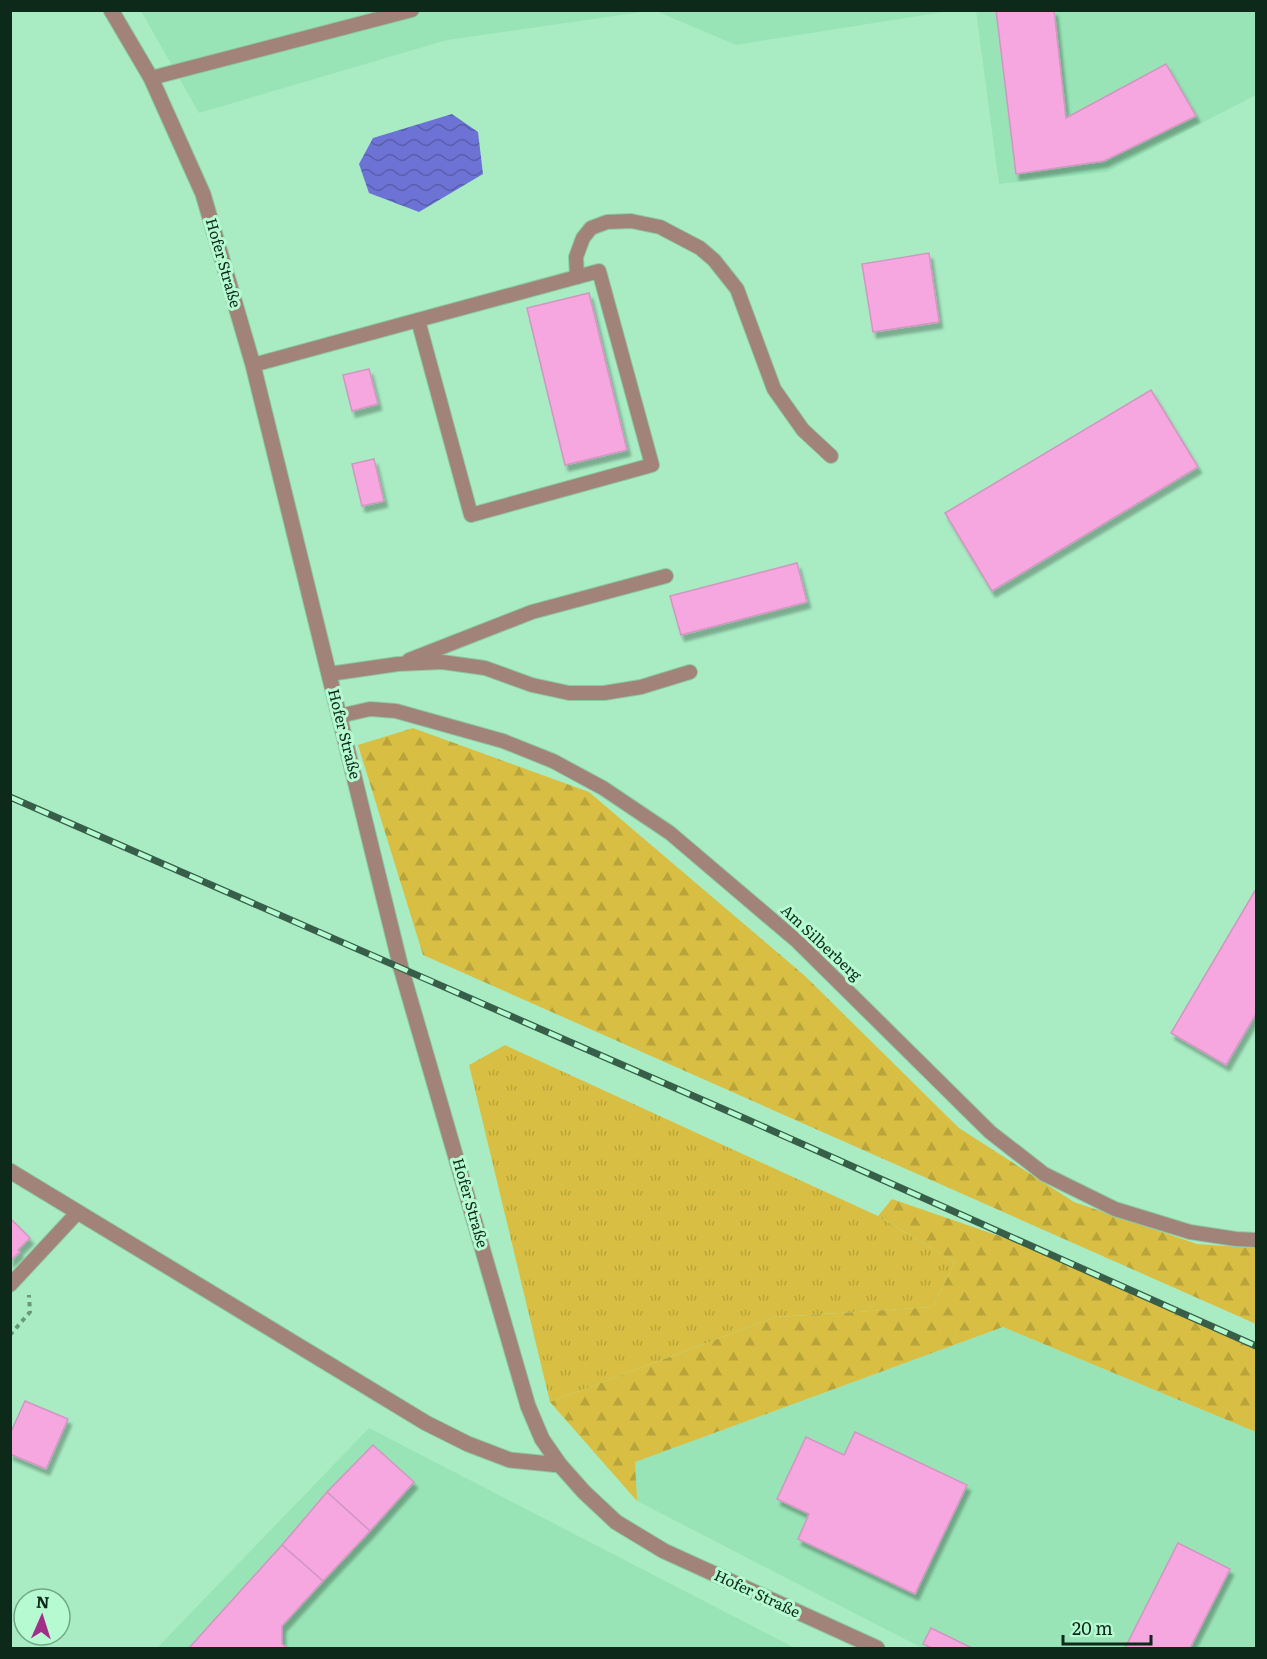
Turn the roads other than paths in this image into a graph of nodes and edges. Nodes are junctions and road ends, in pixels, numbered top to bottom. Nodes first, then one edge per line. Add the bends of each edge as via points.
1 (111, 10) edge
2 (412, 10) edge
3 (151, 78) junction
4 (577, 277) junction
5 (417, 320) junction
6 (253, 365) junction
7 (831, 456) dead end
8 (666, 576) dead end
9 (398, 664) junction
10 (690, 672) dead end
11 (329, 674) junction
12 (339, 716) junction
13 (10, 1171) edge
14 (78, 1212) junction
15 (1257, 1240) edge
16 (10, 1285) edge
17 (560, 1465) junction
18 (877, 1648) edge

1 - 3 street, Hofer Straße
2 - 3 lane
3 - 6 street, Hofer Straße via 203,194
4 - 5 lane
4 - 5 lane via 599,271 652,465 471,515
4 - 7 lane via 576,257 583,238 591,228 607,222 631,221 660,227 700,248 737,289 774,389 803,430
5 - 6 lane
6 - 11 street, Hofer Straße
8 - 9 lane via 532,612
9 - 10 lane via 442,662 485,668 569,693 641,687
9 - 11 lane
11 - 12 street, Hofer Straße
12 - 15 lane, Am Silberberg via 370,709 396,711 554,760 670,833 797,941 990,1132 1044,1174 1115,1209 1190,1232
12 - 17 street, Hofer Straße via 401,968 528,1406 542,1439
13 - 14 street
14 - 16 lane
14 - 17 street via 426,1423 510,1460
17 - 18 street, Hofer Straße via 616,1522 664,1551

